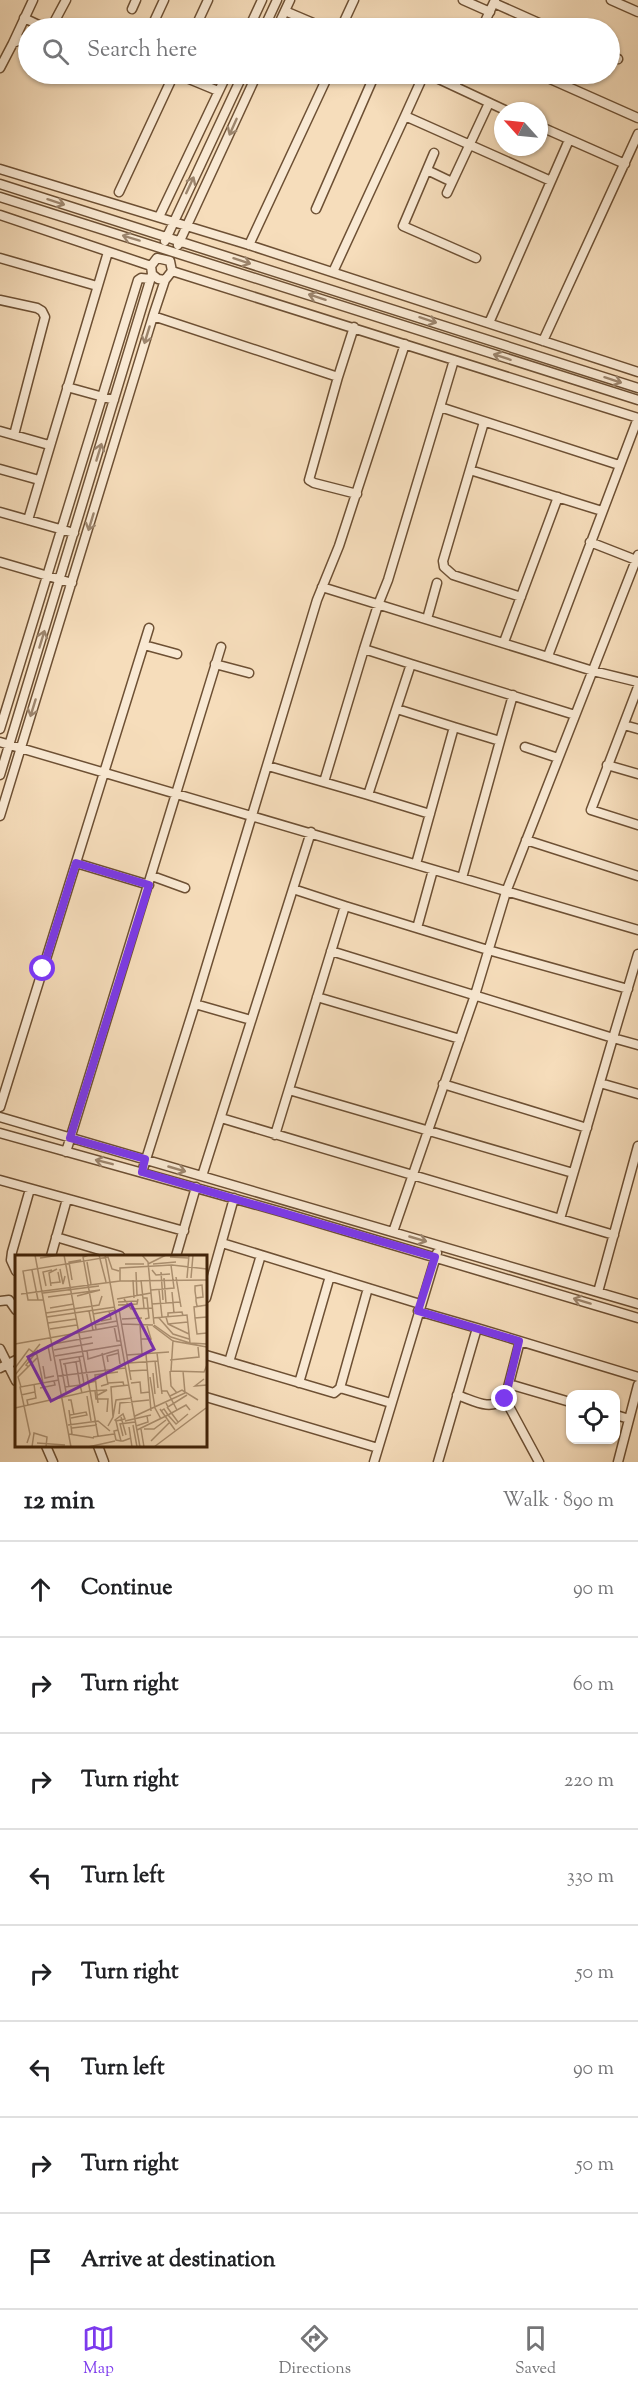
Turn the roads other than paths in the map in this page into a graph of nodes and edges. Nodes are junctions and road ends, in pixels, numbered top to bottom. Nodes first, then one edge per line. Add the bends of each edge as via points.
1 (33, 0) edge
2 (66, 0) edge
3 (136, 0) edge
4 (164, 0) edge
5 (208, 0) edge
6 (262, 0) edge
7 (277, 0) edge
8 (291, 0) edge
9 (354, 0) edge
10 (463, 0) edge
11 (611, 0) edge
12 (495, 2) edge
13 (629, 4) edge
14 (132, 9) dead end
15 (285, 12) junction
16 (490, 12) junction
17 (638, 12) edge
18 (24, 18) edge
19 (57, 18) edge
20 (156, 18) edge
21 (200, 18) edge
22 (254, 18) edge
23 (269, 18) edge
24 (282, 18) edge
25 (300, 18) edge
26 (346, 18) edge
27 (487, 18) edge
28 (529, 18) edge
29 (18, 32) edge
30 (18, 41) edge
31 (13, 43) junction
32 (0, 68) edge
33 (171, 84) edge
34 (201, 84) edge
35 (222, 84) edge
36 (238, 84) edge
37 (252, 84) edge
38 (323, 84) edge
39 (371, 84) edge
40 (421, 84) edge
41 (450, 84) edge
42 (562, 84) edge
43 (455, 86) joint
44 (218, 91) junction
45 (489, 103) junction
46 (494, 105) edge
47 (405, 116) junction
48 (638, 118) edge
49 (548, 130) edge
50 (638, 134) edge
51 (569, 140) junction
52 (470, 144) junction
53 (434, 153) dead end
54 (625, 164) junction
55 (0, 169) edge
56 (427, 170) junction
57 (551, 181) junction
58 (452, 182) junction
59 (0, 184) edge
60 (119, 192) dead end
61 (447, 193) dead end
62 (0, 197) edge
63 (316, 210) dead end
64 (0, 216) edge
65 (159, 217) junction
66 (173, 221) junction
67 (187, 226) junction
68 (166, 237) junction
69 (180, 241) junction
70 (249, 245) junction
71 (162, 248) junction
72 (108, 252) junction
73 (175, 252) junction
74 (0, 258) edge
75 (158, 258) junction
76 (476, 258) dead end
77 (170, 261) junction
78 (172, 271) junction
79 (333, 272) junction
80 (151, 273) junction
81 (165, 280) junction
82 (97, 286) junction
83 (0, 300) edge
84 (153, 316) junction
85 (489, 323) junction
86 (354, 327) junction
87 (543, 341) junction
88 (405, 344) junction
89 (539, 356) junction
90 (454, 360) junction
91 (536, 368) junction
92 (638, 372) edge
93 (338, 377) junction
94 (67, 387) junction
95 (638, 388) edge
96 (102, 397) junction
97 (114, 400) junction
98 (638, 400) edge
99 (440, 407) junction
100 (638, 418) edge
101 (484, 422) junction
102 (0, 431) edge
103 (14, 435) junction
104 (50, 445) junction
105 (619, 465) junction
106 (0, 469) edge
107 (470, 470) junction
108 (39, 480) junction
109 (357, 494) junction
110 (558, 497) junction
111 (602, 511) junction
112 (0, 512) edge
113 (27, 520) junction
114 (62, 530) junction
115 (74, 533) junction
116 (590, 542) junction
117 (637, 558) edge
118 (0, 562) edge
119 (47, 576) junction
120 (60, 580) junction
121 (72, 583) junction
122 (437, 583) dead end
123 (322, 587) junction
124 (521, 597) junction
125 (378, 605) junction
126 (427, 619) junction
127 (149, 628) dead end
128 (504, 642) junction
129 (144, 645) junction
130 (221, 647) dead end
131 (364, 649) junction
132 (177, 654) dead end
133 (548, 656) junction
134 (215, 664) junction
135 (411, 664) junction
136 (593, 671) junction
137 (249, 673) dead end
138 (638, 685) edge
139 (513, 695) junction
140 (397, 709) junction
141 (575, 715) junction
142 (624, 725) junction
143 (454, 727) junction
144 (0, 729) edge
145 (638, 729) edge
146 (500, 741) junction
147 (0, 742) edge
148 (10, 745) junction
149 (525, 747) dead end
150 (21, 748) junction
151 (558, 758) junction
152 (607, 765) junction
153 (268, 766) junction
154 (104, 772) junction
155 (638, 774) edge
156 (0, 775) edge
157 (324, 782) junction
158 (177, 794) junction
159 (368, 795) junction
160 (430, 814) junction
161 (0, 816) edge
162 (252, 816) junction
163 (638, 825) edge
164 (311, 832) junction
165 (526, 840) junction
166 (76, 863) junction
167 (416, 864) junction
168 (433, 870) junction
169 (638, 876) edge
170 (462, 878) junction
171 (150, 881) junction
172 (185, 888) dead end
173 (293, 889) junction
174 (506, 892) junction
175 (345, 906) junction
176 (417, 928) junction
177 (638, 930) edge
178 (488, 950) junction
179 (331, 951) junction
180 (638, 954) edge
181 (628, 989) junction
182 (475, 995) junction
183 (317, 997) junction
184 (195, 1004) junction
185 (251, 1020) junction
186 (614, 1038) junction
187 (460, 1039) junction
188 (638, 1045) edge
189 (600, 1083) junction
190 (443, 1084) junction
191 (289, 1090) junction
192 (638, 1094) edge
193 (0, 1107) edge
194 (0, 1117) edge
195 (220, 1118) junction
196 (586, 1128) junction
197 (427, 1129) junction
198 (1, 1135) edge
199 (275, 1135) junction
200 (70, 1138) junction
201 (638, 1146) edge
202 (66, 1152) junction
203 (145, 1159) junction
204 (142, 1172) junction
205 (573, 1173) junction
206 (412, 1174) junction
207 (202, 1176) junction
208 (0, 1180) edge
209 (196, 1187) junction
210 (30, 1189) junction
211 (234, 1198) junction
212 (67, 1199) junction
213 (560, 1219) junction
214 (184, 1232) junction
215 (393, 1232) junction
216 (614, 1235) junction
217 (56, 1237) junction
218 (222, 1243) junction
219 (439, 1245) junction
220 (52, 1255) edge
221 (114, 1255) edge
222 (177, 1255) edge
223 (261, 1255) junction
224 (435, 1257) junction
225 (15, 1269) edge
226 (330, 1276) junction
227 (369, 1288) junction
228 (597, 1292) junction
229 (207, 1295) edge
230 (0, 1301) edge
231 (638, 1304) edge
232 (419, 1308) junction
233 (15, 1309) edge
234 (638, 1318) edge
235 (477, 1328) junction
236 (519, 1341) junction
237 (0, 1349) edge
238 (207, 1355) edge
239 (229, 1362) junction
240 (8, 1364) edge
241 (638, 1377) edge
242 (15, 1379) edge
243 (299, 1383) junction
244 (509, 1384) junction
245 (638, 1385) edge
246 (340, 1388) junction
247 (457, 1395) junction
248 (207, 1397) edge
249 (505, 1399) junction
250 (566, 1401) edge
251 (391, 1403) junction
252 (620, 1416) edge
253 (629, 1419) junction
254 (46, 1447) edge
255 (98, 1447) edge
256 (378, 1448) junction
257 (53, 1462) edge
258 (104, 1462) edge
259 (374, 1462) edge
260 (439, 1462) edge
261 (539, 1462) edge
262 (618, 1462) edge

1 - 18 street
2 - 19 street
3 - 14 street
4 - 20 street
5 - 21 street
6 - 22 street
7 - 23 street
8 - 15 street
9 - 26 street
10 - 16 street
11 - 13 street
12 - 16 street
12 - 28 street
13 - 17 street
15 - 24 street
15 - 25 street
16 - 27 street
29 - 31 street
30 - 31 street
31 - 32 street
33 - 60 street
34 - 44 street
35 - 44 street
66 -> 36 street
37 -> 67 street
38 - 70 street
39 - 63 street
40 - 47 street
41 - 43 street
42 - 48 street
43 - 45 street
44 - 65 street
45 - 46 street
45 - 52 street
47 - 52 street
47 - 79 street
49 - 51 street
50 - 54 street
51 - 54 street
51 - 57 street
52 - 57 street
52 - 58 street
53 - 56 street
54 - 87 street
55 - 65 street
56 - 58 street
56 - 76 street via 403,226
57 - 85 street
58 - 61 street
59 -> 68 street
71 -> 62 street
64 - 72 street
65 - 66 street
66 - 67 street
66 - 68 street
67 - 69 street
67 - 70 street
68 - 69 street
68 - 71 street
69 - 73 street
69 -> 89 street
70 - 79 street
71 - 73 street
71 - 75 street
72 - 80 street
72 - 82 street
73 - 77 street
91 -> 73 street
74 - 82 street
75 - 77 street
75 - 80 street
77 - 78 street
78 - 81 street
78 - 86 street
79 - 85 street
80 - 81 street
80 - 96 street via 138,280
80 - 97 street
81 - 84 street
82 - 94 street
83 - 103 street via 42,311 45,318
84 - 93 street
84 -> 121 street
85 - 87 street
86 - 88 street
86 - 93 street
87 - 92 street
88 - 90 street
88 - 109 street
89 - 91 street
89 -> 95 street
90 - 99 street
90 - 100 street
91 - 98 street
93 - 109 street via 309,480
94 - 96 street
94 - 104 street
96 - 97 street
96 - 114 street
115 -> 97 street
99 - 101 street
99 - 125 street
100 - 105 street
101 - 105 street
101 - 107 street
102 - 103 street
103 - 104 street
104 - 108 street
105 - 111 street
106 - 108 street
107 - 110 street
107 - 124 street via 444,567 453,575
108 - 113 street
109 - 123 street
110 - 111 street
110 - 124 street
111 - 116 street
112 - 113 street
113 - 114 street
114 - 115 street
114 - 119 street
115 - 120 street
116 - 117 street
116 - 133 street
117 - 136 street
118 - 119 street
119 - 120 street
119 - 144 street
120 - 121 street
148 -> 120 street
121 -> 150 street
122 - 126 street
123 - 125 street
123 - 153 street
124 - 128 street
125 - 126 street
125 - 131 street
126 - 128 street
127 - 129 street
128 - 133 street
129 - 132 street
129 - 154 street
130 - 134 street
131 - 135 street
131 - 157 street
133 - 136 street
134 - 137 street
134 - 158 street
135 - 139 street
135 - 140 street
136 - 138 street
136 - 141 street
138 - 142 street
139 - 141 street
139 - 146 street
140 - 143 street
140 - 159 street
141 - 151 street
142 - 145 street
142 - 152 street
143 - 146 street
143 - 160 street
146 - 170 street
147 - 148 street
148 - 150 street
148 - 156 street
149 - 151 street
150 - 154 street
150 - 161 street
151 - 165 street
152 - 155 street
152 - 163 street via 591,810
153 - 157 street
153 - 162 street
154 - 158 street
154 - 166 street
157 - 159 street
158 - 162 street
158 - 171 street
159 - 160 street
160 - 167 street
162 - 164 street
162 - 184 street
164 - 167 street
164 - 173 street
165 - 169 street
165 - 174 street
166 - 171 street
166 - 193 street
167 - 168 street
168 - 170 street
168 - 176 street
170 - 174 street
171 - 172 street
171 - 200 street
173 - 175 street
173 - 185 street
174 - 177 street
174 - 178 street
175 - 176 street
175 - 179 street
176 - 178 street
178 - 181 street
178 - 182 street
179 - 182 street
179 - 183 street
180 - 181 street
181 - 186 street
182 - 186 street
182 - 187 street
183 - 187 street
183 - 191 street
184 - 185 street
184 - 203 street
185 - 195 street
186 - 188 street
186 - 189 street
187 - 190 street
189 - 192 street
189 - 196 street
190 - 196 street
190 - 197 street
191 - 197 street
191 - 199 street
194 - 200 street
195 - 199 street
195 - 207 street
196 - 205 street
197 - 205 street
197 - 206 street
198 - 202 street
199 - 206 street
200 - 202 street
200 - 203 street
201 - 216 street
204 -> 202 street
203 - 204 street
203 -> 207 street
204 - 209 street
205 - 213 street
206 - 213 street
206 - 215 street
207 - 215 street
208 - 210 street
209 - 211 street
209 - 214 street
210 - 212 street
210 - 225 street via 12,1252
211 - 218 street
211 - 224 street
212 - 214 street
212 - 217 street
213 - 216 street
214 - 222 street
215 -> 219 street
216 - 228 street
217 - 220 street
217 - 221 street
218 - 223 street
218 - 229 street
219 - 224 street
219 - 228 street
223 - 226 street
223 - 239 street
224 - 232 street
234 -> 224 street
226 - 227 street
226 - 243 street
227 - 232 street
227 - 246 street
228 - 231 street
230 - 233 street via 9,1300
232 - 235 street
232 - 251 street
235 - 236 street
235 - 247 street
236 - 241 street
236 - 244 street
237 - 240 street
238 - 239 street
239 - 243 street
240 - 242 street
243 - 246 street via 334,1393
244 - 249 street
244 - 250 street
245 - 253 street
246 - 251 street
247 - 249 street via 490,1406
247 - 260 street
248 - 256 street
249 - 261 street
251 - 256 street
252 - 253 street
253 - 262 street
254 - 257 street
255 - 258 street
256 - 259 street

